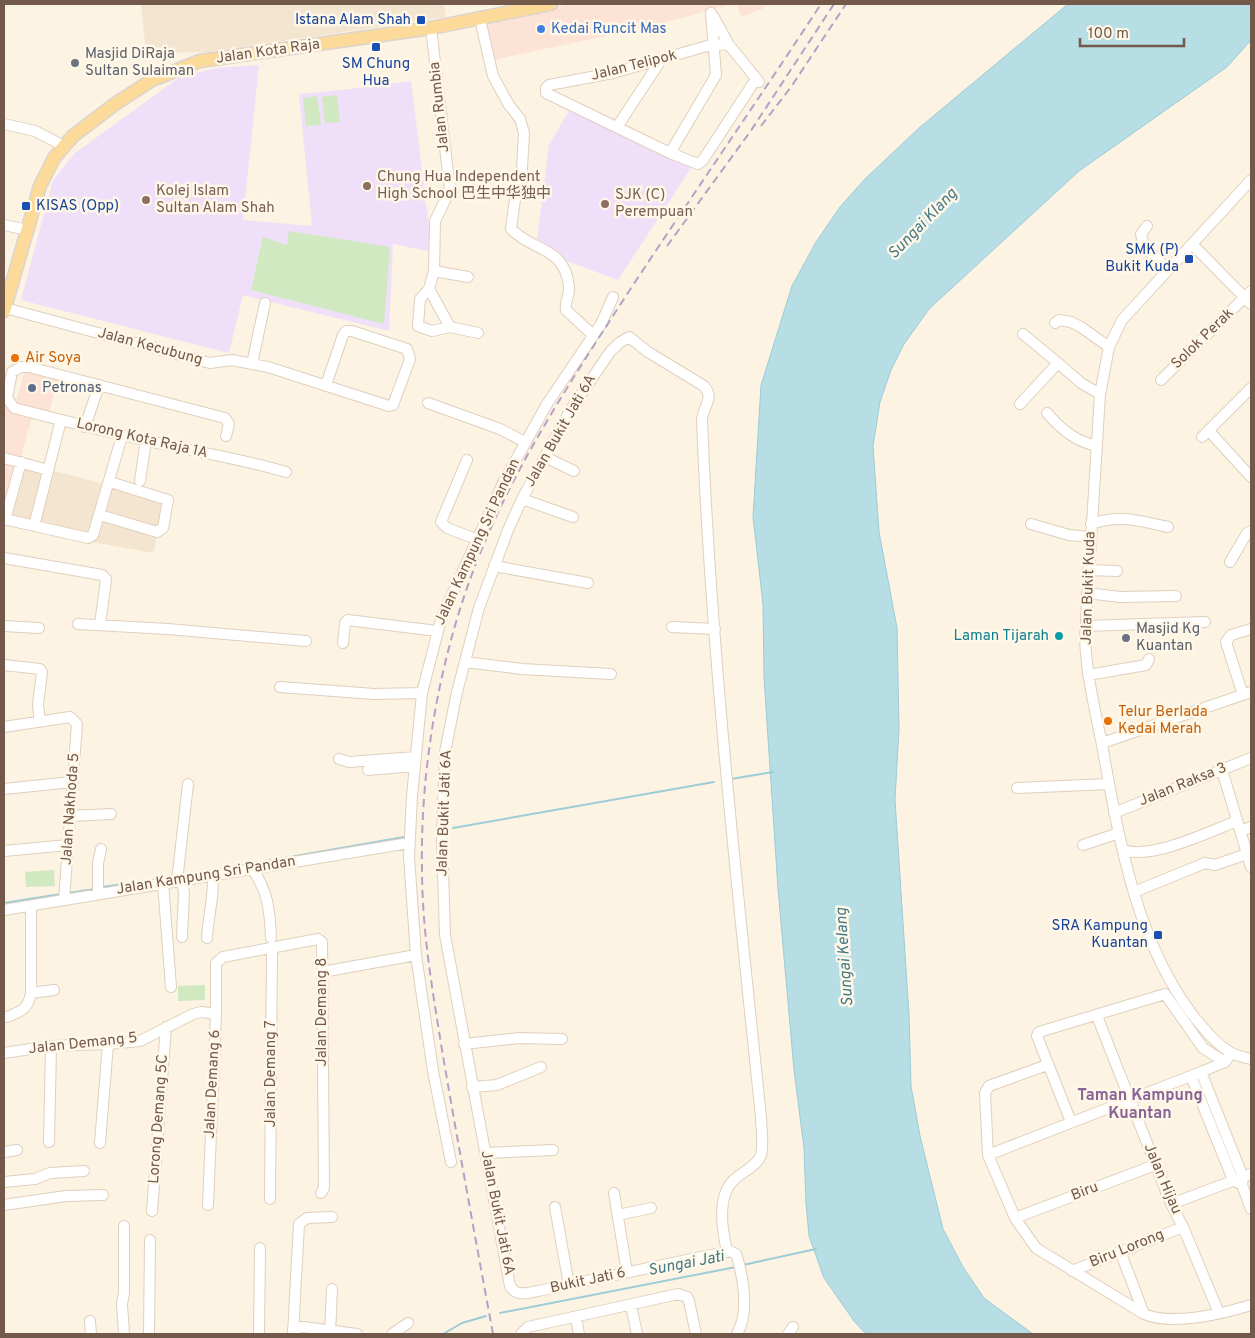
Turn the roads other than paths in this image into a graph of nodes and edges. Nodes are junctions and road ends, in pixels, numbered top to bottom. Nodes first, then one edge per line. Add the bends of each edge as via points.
1 (551, 4) edge
2 (480, 19) junction
3 (432, 28) junction
4 (714, 44) junction
5 (729, 45) junction
6 (661, 60) junction
7 (4, 124) edge
8 (617, 127) junction
9 (64, 146) junction
10 (670, 153) junction
11 (1251, 180) edge
12 (4, 225) edge
13 (1147, 226) dead end
14 (28, 230) junction
15 (1192, 244) junction
16 (1168, 270) junction
17 (434, 271) junction
18 (468, 277) dead end
19 (429, 289) junction
20 (613, 297) dead end
21 (1249, 298) edge
22 (265, 303) dead end
23 (4, 310) edge
24 (1055, 323) dead end
25 (450, 327) junction
26 (478, 333) dead end
27 (1023, 334) dead end
28 (593, 335) junction
29 (1109, 347) junction
30 (1058, 363) junction
31 (252, 364) junction
32 (8, 370) edge
33 (1162, 380) dead end
34 (99, 385) junction
35 (326, 386) junction
36 (1251, 388) edge
37 (1100, 394) junction
38 (5, 398) edge
39 (428, 403) dead end
40 (1020, 404) dead end
41 (1047, 413) dead end
42 (61, 420) junction
43 (86, 427) junction
44 (122, 436) junction
45 (226, 436) dead end
46 (146, 440) junction
47 (526, 442) junction
48 (1098, 446) junction
49 (544, 457) junction
50 (4, 458) edge
51 (468, 460) dead end
52 (21, 462) junction
53 (48, 470) junction
54 (574, 471) dead end
55 (286, 472) dead end
56 (1251, 477) edge
57 (140, 481) dead end
58 (110, 482) junction
59 (522, 499) junction
60 (100, 515) junction
61 (573, 517) dead end
62 (4, 520) edge
63 (1031, 524) dead end
64 (1091, 524) junction
65 (34, 526) junction
66 (1168, 527) dead end
67 (1251, 531) edge
68 (1090, 536) junction
69 (476, 539) junction
70 (4, 558) edge
71 (1230, 562) dead end
72 (494, 566) junction
73 (1088, 570) junction
74 (1117, 571) dead end
75 (588, 583) dead end
76 (1087, 593) junction
77 (1176, 596) dead end
78 (1205, 622) dead end
79 (78, 624) dead end
80 (100, 625) junction
81 (4, 626) edge
82 (1085, 626) junction
83 (672, 627) dead end
84 (39, 628) dead end
85 (714, 629) junction
86 (1251, 629) edge
87 (437, 631) junction
88 (306, 641) dead end
89 (343, 643) dead end
90 (1150, 659) dead end
91 (465, 662) junction
92 (4, 666) edge
93 (611, 674) dead end
94 (1088, 675) junction
95 (280, 687) dead end
96 (422, 693) junction
97 (1247, 694) edge
98 (40, 722) junction
99 (4, 727) edge
100 (1102, 743) junction
101 (1251, 758) edge
102 (339, 759) dead end
103 (416, 762) junction
104 (368, 770) dead end
105 (1222, 770) junction
106 (72, 782) junction
107 (188, 784) dead end
108 (1109, 784) junction
109 (1017, 788) dead end
110 (4, 789) edge
111 (1114, 813) junction
112 (111, 814) dead end
113 (70, 816) junction
114 (1239, 826) junction
115 (1251, 827) edge
116 (1119, 833) junction
117 (409, 843) junction
118 (68, 845) junction
119 (1083, 845) dead end
120 (101, 849) dead end
121 (1123, 850) junction
122 (4, 851) edge
123 (1247, 854) junction
124 (1251, 867) edge
125 (252, 869) junction
126 (213, 875) junction
127 (180, 881) junction
128 (163, 884) junction
129 (97, 890) junction
130 (1134, 892) junction
131 (64, 896) junction
132 (31, 906) junction
133 (4, 910) edge
134 (182, 937) dead end
135 (207, 938) dead end
136 (271, 943) junction
137 (416, 955) junction
138 (216, 964) joint
139 (322, 972) junction
140 (172, 987) dead end
141 (54, 990) dead end
142 (31, 993) junction
143 (216, 1014) junction
144 (1096, 1016) junction
145 (7, 1017) dead end
146 (166, 1027) junction
147 (562, 1039) dead end
148 (108, 1044) junction
149 (464, 1044) junction
150 (51, 1046) junction
151 (4, 1053) edge
152 (1228, 1057) junction
153 (1251, 1059) edge
154 (1047, 1065) junction
155 (541, 1067) dead end
156 (1196, 1074) junction
157 (472, 1087) junction
158 (1128, 1100) junction
159 (1071, 1122) junction
160 (49, 1142) dead end
161 (100, 1142) dead end
162 (17, 1150) dead end
163 (553, 1150) dead end
164 (4, 1152) edge
165 (485, 1153) junction
166 (988, 1155) junction
167 (451, 1162) dead end
168 (1155, 1165) junction
169 (84, 1170) dead end
170 (1242, 1179) edge
171 (4, 1182) edge
172 (321, 1193) dead end
173 (614, 1193) dead end
174 (103, 1195) dead end
175 (270, 1199) dead end
176 (208, 1204) dead end
177 (1171, 1204) junction
178 (4, 1205) edge
179 (555, 1207) dead end
180 (651, 1208) dead end
181 (1251, 1209) edge
182 (152, 1211) dead end
183 (618, 1215) junction
184 (332, 1217) dead end
185 (1015, 1218) junction
186 (124, 1226) dead end
187 (1183, 1227) junction
188 (150, 1240) dead end
189 (260, 1248) dead end
190 (726, 1251) junction
191 (1120, 1251) junction
192 (1072, 1271) junction
193 (627, 1272) junction
194 (569, 1285) junction
195 (332, 1289) dead end
196 (521, 1294) joint
197 (631, 1305) junction
198 (1251, 1305) edge
199 (1218, 1313) junction
200 (1144, 1314) junction
201 (576, 1318) junction
202 (90, 1320) dead end
203 (408, 1323) dead end
204 (525, 1331) edge
205 (293, 1332) edge
206 (330, 1332) edge
207 (91, 1334) edge
208 (124, 1334) edge
209 (149, 1334) edge
210 (259, 1334) edge
211 (357, 1334) edge
212 (392, 1334) edge
213 (579, 1334) edge
214 (637, 1334) edge
215 (696, 1334) edge
216 (737, 1334) edge

1 - 2 main road, Jalan Kota Raja
2 - 3 main road, Jalan Kota Raja
2 - 28 street via 493,76 520,119 524,133 522,169 511,229 557,256 570,286 566,310
3 - 9 main road, Jalan Kota Raja via 200,62 152,80 114,104
3 - 17 street, Jalan Rumbia via 450,190 435,221
4 - 5 street, Jalan Telipok
4 - 5 street via 711,13
4 - 6 street, Jalan Telipok
4 - 10 street via 716,75
5 - 10 street via 757,80 701,162 695,164
6 - 8 street
6 - 8 street, Jalan Telipok via 546,88 546,94
7 - 9 street via 35,131
8 - 10 street
9 - 14 main road, Jalan Kota Raja via 40,186
11 - 15 street, Jalan Bukit Kuda
12 - 14 street
13 - 16 street via 1141,234 1144,246
14 - 23 main road, Jalan Kota Raja
15 - 16 street, Jalan Bukit Kuda
15 - 21 street
16 - 29 street, Jalan Bukit Kuda via 1122,320
17 - 18 street
17 - 19 street, Jalan Rumbia
19 - 25 street
19 - 25 street, Jalan Rumbia via 420,299 418,326 432,331
20 - 28 street, Jalan Kampung Sri Pandan
21 - 33 street, Solok Perak
22 - 31 street
23 - 31 street, Jalan Kecubung via 210,363 232,360
24 - 29 street via 1059,320 1071,322
25 - 26 street, Jalan Rumbia
27 - 30 street
28 - 47 street, Jalan Kampung Sri Pandan
29 - 37 street, Jalan Bukit Kuda
30 - 37 street
30 - 40 street
31 - 35 street, Jalan Kecubung
32 - 34 street via 29,367
32 - 38 street
34 - 43 street
34 - 45 street via 225,418 229,424
35 - 35 street, Jalan Kecubung via 393,405 410,359 407,349 346,331
36 - 56 street via 1205,434
37 - 48 street, Jalan Bukit Kuda
38 - 42 street, Lorong Kota Raja 1A via 14,408
39 - 47 street
41 - 48 street via 1059,428 1076,440
42 - 43 street, Lorong Kota Raja 1A
42 - 53 street
43 - 44 street, Lorong Kota Raja 1A
44 - 46 street, Lorong Kota Raja 1A
44 - 58 street
46 - 55 street, Lorong Kota Raja 1A via 232,457
46 - 57 street
47 - 69 street, Jalan Kampung Sri Pandan via 502,482
48 - 64 street, Jalan Bukit Kuda
49 - 54 street
49 - 59 street, Jalan Bukit Jati 6A
49 - 85 street, Jalan Bukit Jati 6A via 600,365 619,343 629,338 704,386 710,395 702,420
50 - 52 street
51 - 69 street via 441,522 447,528
52 - 53 street
52 - 62 street
53 - 65 street
58 - 60 street
58 - 60 street via 168,500 163,528 157,532
59 - 61 street
59 - 72 street, Jalan Bukit Jati 6A
60 - 65 street via 95,531 88,538
62 - 65 street
63 - 68 street via 1069,535
64 - 66 street via 1108,518 1126,518
64 - 68 street, Jalan Bukit Kuda
67 - 71 street
68 - 73 street, Jalan Bukit Kuda
69 - 87 street, Jalan Kampung Sri Pandan
70 - 80 street via 102,575 106,579
72 - 75 street
72 - 91 street, Jalan Bukit Jati 6A
73 - 74 street
73 - 76 street, Jalan Bukit Kuda
76 - 77 street via 1120,597
76 - 82 street, Jalan Bukit Kuda
78 - 82 street
79 - 80 street
80 - 88 street
81 - 84 street
82 - 94 street, Jalan Bukit Kuda
83 - 85 street
85 - 190 street via 762,1154 757,1162 734,1179 724,1200 722,1226
86 - 97 street via 1231,636 1226,642
87 - 89 street via 348,620
87 - 96 street, Jalan Kampung Sri Pandan
90 - 94 street via 1146,665
91 - 93 street
91 - 149 street, Jalan Bukit Jati 6A via 445,752 442,835 445,935
92 - 98 street via 40,669 42,672 38,705
94 - 100 street, Jalan Bukit Kuda
95 - 96 street via 374,694
96 - 103 street, Jalan Kampung Sri Pandan
97 - 100 street
98 - 99 street
98 - 106 street, Jalan Nakhoda 5 via 70,717 77,724
100 - 108 street, Jalan Bukit Kuda
101 - 105 street, Jalan Raksa 3
102 - 103 street via 349,762
103 - 104 street
103 - 117 street, Jalan Kampung Sri Pandan
105 - 111 street, Jalan Raksa 3
105 - 114 street
106 - 110 street
106 - 113 street, Jalan Nakhoda 5
107 - 127 street
108 - 109 street
108 - 111 street, Jalan Bukit Kuda
111 - 116 street, Jalan Bukit Kuda
112 - 113 street
113 - 118 street, Jalan Nakhoda 5
114 - 115 street
114 - 121 street via 1149,853 1133,854
114 - 123 street
116 - 119 street
116 - 121 street, Jalan Bukit Kuda
117 - 125 street, Jalan Kampung Sri Pandan
117 - 137 street, Jalan Kampung Sri Pandan
118 - 122 street
118 - 131 street, Jalan Nakhoda 5
120 - 129 street
121 - 130 street, Jalan Bukit Kuda
123 - 124 street
123 - 130 street via 1215,864 1205,863
125 - 126 street, Jalan Kampung Sri Pandan
125 - 136 street, Jalan Demang 7 via 260,880 269,907
126 - 127 street, Jalan Kampung Sri Pandan
126 - 135 street via 214,895
127 - 128 street, Jalan Kampung Sri Pandan
127 - 134 street via 184,893
128 - 129 street, Jalan Kampung Sri Pandan
128 - 140 street
129 - 131 street, Jalan Kampung Sri Pandan
130 - 152 street, Jalan Bukit Kuda via 1160,962 1185,1004
131 - 132 street, Jalan Kampung Sri Pandan
132 - 133 street, Jalan Kampung Sri Pandan
132 - 142 street
136 - 138 street, Jalan Demang 8 via 223,957
136 - 139 street, Jalan Demang 8 via 320,940
136 - 175 street, Jalan Demang 7
137 - 139 street
137 - 167 street, Jalan Kampung Sri Pandan via 433,1071
138 - 143 street, Jalan Demang 6
139 - 172 street, Jalan Demang 8 via 324,1188
141 - 142 street
142 - 145 street via 24,1011
143 - 146 street, Jalan Demang 5 via 193,1014
143 - 176 street, Jalan Demang 6
144 - 152 street via 1165,994 1203,1048
144 - 154 street via 1039,1032 1037,1036
144 - 158 street, Jalan Hijau
146 - 148 street, Jalan Demang 5 via 140,1041
146 - 182 street, Lorong Demang 5C
147 - 149 street via 519,1038
148 - 150 street, Jalan Demang 5
148 - 161 street
149 - 157 street, Jalan Bukit Jati 6A
150 - 151 street, Jalan Demang 5
150 - 160 street
152 - 153 street, Jalan Bukit Kuda
152 - 156 street
154 - 159 street
154 - 166 street via 986,1090
155 - 157 street via 497,1085
156 - 158 street
156 - 170 street
157 - 165 street, Jalan Bukit Jati 6A
158 - 159 street
158 - 168 street, Jalan Hijau
159 - 166 street
162 - 164 street
163 - 165 street
165 - 196 street, Jalan Bukit Jati 6A via 510,1286
166 - 185 street
168 - 177 street, Jalan Hijau
168 - 185 street, Biru
169 - 171 street
170 - 177 street
170 - 181 street
173 - 183 street
174 - 178 street via 66,1196
177 - 187 street, Jalan Hijau
179 - 194 street
180 - 183 street
183 - 193 street
184 - 205 street via 307,1218 299,1224
185 - 192 street via 1036,1248
186 - 208 street
187 - 191 street, Biru Lorong
187 - 199 street, Jalan Hijau
188 - 209 street
189 - 210 street
190 - 193 street, Bukit Jati 6
190 - 216 street via 734,1252 741,1273 744,1305 742,1326
191 - 192 street, Biru Lorong
191 - 200 street
192 - 200 street
193 - 194 street, Bukit Jati 6
194 - 196 street, Bukit Jati 6
195 - 206 street
197 - 201 street
197 - 214 street
197 - 215 street via 678,1294 687,1297
198 - 199 street
199 - 200 street via 1154,1319
201 - 204 street
201 - 213 street
202 - 207 street
203 - 212 street
205 - 206 street via 303,1326
206 - 211 street

